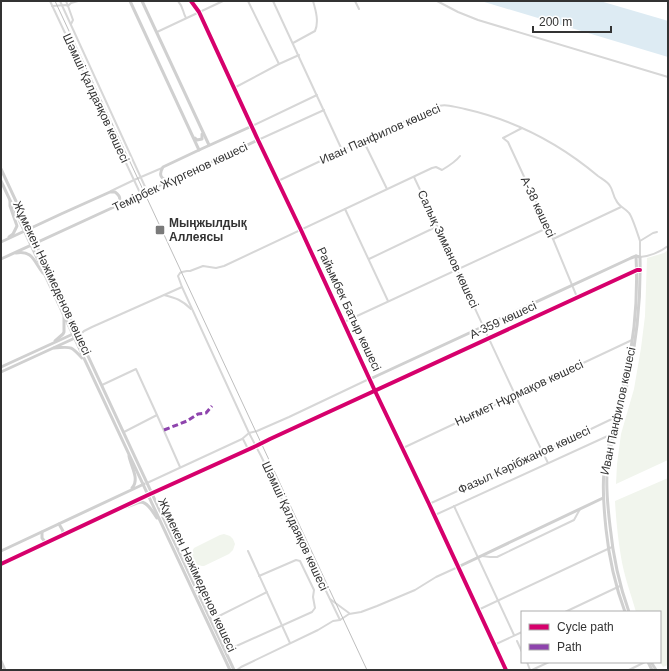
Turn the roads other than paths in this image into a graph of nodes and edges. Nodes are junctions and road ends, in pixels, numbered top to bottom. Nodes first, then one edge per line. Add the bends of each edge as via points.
1 (50, 1) edge
2 (60, 1) edge
3 (66, 1) edge
4 (78, 1) edge
5 (130, 1) edge
6 (142, 1) edge
7 (178, 1) edge
8 (190, 1) edge
9 (224, 1) edge
10 (248, 1) edge
11 (273, 1) edge
12 (314, 1) edge
13 (355, 1) edge
14 (437, 1) edge
15 (62, 5) junction
16 (52, 6) junction
17 (68, 6) junction
18 (359, 9) dead end
19 (199, 12) junction
20 (186, 18) junction
21 (70, 24) junction
22 (157, 32) junction
23 (293, 43) junction
24 (299, 55) junction
25 (279, 64) junction
26 (668, 77) edge
27 (234, 88) junction
28 (317, 95) junction
29 (324, 110) junction
30 (252, 126) junction
31 (522, 128) junction
32 (201, 129) junction
33 (192, 135) junction
34 (258, 140) junction
35 (363, 140) junction
36 (209, 145) junction
37 (199, 150) junction
38 (342, 150) junction
39 (460, 156) dead end
40 (163, 167) junction
41 (1, 169) edge
42 (141, 177) junction
43 (414, 177) junction
44 (134, 180) junction
45 (1, 181) edge
46 (172, 181) junction
47 (278, 181) junction
48 (387, 189) junction
49 (148, 191) junction
50 (110, 192) junction
51 (141, 195) junction
52 (10, 200) junction
53 (114, 207) junction
54 (621, 207) junction
55 (345, 209) junction
56 (438, 226) junction
57 (547, 228) junction
58 (29, 229) junction
59 (302, 230) junction
60 (24, 231) junction
61 (657, 232) dead end
62 (553, 239) junction
63 (640, 241) junction
64 (2, 242) edge
65 (35, 243) junction
66 (31, 245) junction
67 (668, 246) edge
68 (11, 254) junction
69 (638, 256) junction
70 (1, 259) edge
71 (369, 259) junction
72 (458, 269) junction
73 (638, 270) junction
74 (46, 276) junction
75 (572, 285) junction
76 (182, 287) junction
77 (162, 295) junction
78 (577, 297) junction
79 (388, 302) junction
80 (193, 311) junction
81 (64, 315) junction
82 (344, 322) junction
83 (483, 327) junction
84 (84, 331) junction
85 (76, 332) junction
86 (73, 334) junction
87 (78, 336) junction
88 (74, 338) junction
89 (488, 338) junction
90 (634, 340) junction
91 (54, 342) junction
92 (52, 348) junction
93 (85, 360) junction
94 (1, 367) edge
95 (1, 372) edge
96 (370, 379) junction
97 (101, 385) junction
98 (375, 391) junction
99 (515, 395) junction
100 (157, 415) junction
101 (617, 417) junction
102 (124, 432) junction
103 (249, 433) junction
104 (612, 434) junction
105 (242, 439) junction
106 (256, 446) junction
107 (402, 448) junction
108 (248, 449) junction
109 (542, 452) junction
110 (128, 453) junction
111 (548, 463) junction
112 (180, 467) junction
113 (145, 484) junction
114 (129, 491) junction
115 (152, 493) junction
116 (148, 495) junction
117 (607, 496) junction
118 (603, 498) junction
119 (430, 504) junction
120 (454, 506) junction
121 (120, 508) junction
122 (580, 508) junction
123 (435, 515) junction
124 (58, 524) junction
125 (161, 524) junction
126 (42, 532) junction
127 (62, 535) junction
128 (46, 543) junction
129 (612, 547) junction
130 (608, 549) junction
131 (248, 550) dead end
132 (1, 551) edge
133 (479, 556) junction
134 (1, 564) edge
135 (458, 567) junction
136 (259, 576) junction
137 (619, 587) junction
138 (267, 592) junction
139 (329, 599) junction
140 (498, 601) junction
141 (478, 610) junction
142 (567, 611) edge
143 (625, 611) edge
144 (629, 611) edge
145 (349, 614) junction
146 (340, 620) junction
147 (282, 626) junction
148 (521, 632) edge
149 (514, 635) junction
150 (517, 641) dead end
151 (290, 643) junction
152 (494, 644) junction
153 (521, 650) edge
154 (1, 661) edge
155 (547, 663) edge
156 (644, 663) edge
157 (5, 670) edge
158 (233, 670) edge
159 (506, 670) edge
160 (531, 670) edge
161 (629, 670) edge

1 - 16 street, Шәмші Қалдаяқов көшесі
2 - 15 street, Шәмші Қалдаяқов көшесі
3 - 17 street
4 - 17 street
5 - 33 street
6 - 22 street
7 - 20 street via 183,6
8 - 19 street, Райымбек Батыр көшесі
9 - 19 street
10 - 25 street
11 - 23 street
12 - 23 street via 317,12 315,31
13 - 18 street
14 - 26 street via 478,20
15 - 16 street
15 - 17 street
15 - 21 street, Шәмші Қалдаяқов көшесі
16 - 44 street, Шәмші Қалдаяқов көшесі
17 - 21 street via 72,18
19 - 20 street
19 - 27 street, Райымбек Батыр көшесі
20 - 22 street
21 - 42 street, Шәмші Қалдаяқов көшесі
22 - 32 street
23 - 24 street
24 - 25 street
24 - 28 street
25 - 27 street
27 - 30 street, Райымбек Батыр көшесі
28 - 29 street
28 - 30 street, Темірбек Жүргенов көшесі
29 - 34 street, Темірбек Жүргенов көшесі
29 - 38 street
30 - 34 street, Райымбек Батыр көшесі
30 - 36 street, Темірбек Жүргенов көшесі
31 - 35 street, Иван Панфилов көшесі via 483,113 443,105
31 - 54 street, Иван Панфилов көшесі via 590,169 610,186
31 - 57 street, А-38 көшесі via 503,138 508,142
32 - 33 street via 202,139 197,140
32 - 36 street
33 - 37 street
34 - 46 street, Темірбек Жүргенов көшесі
34 - 47 street, Райымбек Батыр көшесі
35 - 38 street, Иван Панфилов көшесі
35 - 48 street
36 - 37 street, Темірбек Жүргенов көшесі
37 - 40 street, Темірбек Жүргенов көшесі
38 - 47 street, Иван Панфилов көшесі
39 - 43 street via 445,169 432,168
40 - 42 street, Темірбек Жүргенов көшесі
40 - 46 street via 161,177
41 - 58 street, Жұмекен Нәжімеденов көшесі
42 - 44 street, Темірбек Жүргенов көшесі
42 - 49 street, Шәмші Қалдаяқов көшесі
43 - 48 street
43 - 56 street, Салық Зиманов көшесі
44 - 50 street, Темірбек Жүргенов көшесі
44 - 51 street, Шәмші Қалдаяқов көшесі
45 - 52 street, Жұмекен Нәжімеденов көшесі
46 - 49 street, Темірбек Жүргенов көшесі
47 - 59 street, Райымбек Батыр көшесі
48 - 55 street
49 - 51 street, Темірбек Жүргенов көшесі
50 - 53 street via 115,192 119,197 118,204
50 - 58 street, Темірбек Жүргенов көшесі
51 - 53 street, Темірбек Жүргенов көшесі
52 - 60 street, Жұмекен Нәжімеденов көшесі
52 - 64 street via 17,226 13,234
53 - 65 street, Темірбек Жүргенов көшесі
54 - 62 street
54 - 63 street via 629,213
55 - 59 street
55 - 71 street
56 - 71 street
56 - 72 street, Салық Зиманов көшесі
57 - 62 street, А-38 көшесі
57 - 72 street
58 - 60 street, Темірбек Жүргенов көшесі
58 - 65 street, Жұмекен Нәжімеденов көшесі
59 - 76 street via 224,266 202,266 190,272 182,272 178,276
59 - 82 street, Райымбек Батыр көшесі
60 - 64 street
60 - 66 street, Жұмекен Нәжімеденов көшесі
61 - 63 street
62 - 75 street, А-38 көшесі
63 - 69 street
65 - 66 street, Темірбек Жүргенов көшесі
65 - 85 street, Жұмекен Нәжімеденов көшесі
66 - 68 street
66 - 74 street, Жұмекен Нәжімеденов көшесі
67 - 69 street via 657,252
68 - 70 street
68 - 74 street via 22,252 30,255
69 - 73 street, Иван Панфилов көшесі
69 - 75 street
71 - 79 street
72 - 79 street
72 - 83 street, Салық Зиманов көшесі
73 - 78 street, А-359 көшесі
73 - 90 street, Иван Панфилов көшесі via 638,316
74 - 81 street, Жұмекен Нәжімеденов көшесі
75 - 78 street, А-38 көшесі
75 - 83 street
76 - 77 street
76 - 80 street, Шәмші Қалдаяқов көшесі
77 - 80 street via 178,298
77 - 84 street
78 - 89 street, А-359 көшесі
79 - 82 street
80 - 103 street, Шәмші Қалдаяқов көшесі
81 - 86 street, Жұмекен Нәжімеденов көшесі
81 - 91 street via 64,332
82 - 96 street, Райымбек Батыр көшесі
83 - 89 street, Салық Зиманов көшесі
83 - 96 street
84 - 85 street
84 - 87 street
85 - 86 street
85 - 87 street, Жұмекен Нәжімеденов көшесі
86 - 88 street, Жұмекен Нәжімеденов көшесі
86 - 91 street
87 - 88 street
87 - 97 street, Жұмекен Нәжімеденов көшесі
88 - 92 street
88 - 93 street, Жұмекен Нәжімеденов көшесі
89 - 98 street, А-359 көшесі
89 - 99 street, Салық Зиманов көшесі
90 - 99 street, Нығмет Нұрмақов көшесі
90 - 101 street, Иван Панфилов көшесі via 628,382
91 - 94 street
92 - 93 street via 72,348
92 - 95 street
93 - 110 street, Жұмекен Нәжімеденов көшесі
96 - 98 street, Райымбек Батыр көшесі
96 - 103 street
97 - 100 street via 136,369
97 - 102 street, Жұмекен Нәжімеденов көшесі
98 - 106 street
98 - 107 street, Райымбек Батыр көшесі
99 - 107 street, Нығмет Нұрмақов көшесі
99 - 109 street, Салық Зиманов көшесі
100 - 102 street
100 - 112 street
101 - 104 street, Иван Панфилов көшесі
101 - 109 street, Фазыл Кәрібжанов көшесі
102 - 113 street, Жұмекен Нәжімеденов көшесі
103 - 105 street
103 - 106 street, Шәмші Қалдаяқов көшесі
104 - 111 street
104 - 117 street, Иван Панфилов көшесі
104 - 118 street, Иван Панфилов көшесі via 604,473
105 - 108 street
105 - 112 street
106 - 108 street
106 - 139 street, Шәмші Қалдаяқов көшесі
107 - 119 street, Райымбек Батыр көшесі
108 - 115 street
109 - 111 street, Салық Зиманов көшесі
109 - 119 street, Фазыл Кәрібжанов көшесі
110 - 113 street, Жұмекен Нәжімеденов көшесі
110 - 114 street via 136,479 135,485
111 - 120 street
112 - 113 street
113 - 114 street
113 - 115 street, Жұмекен Нәжімеденов көшесі
113 - 116 street, Жұмекен Нәжімеденов көшесі
114 - 124 street
115 - 116 street
115 - 158 street, Жұмекен Нәжімеденов көшесі
116 - 121 street
116 - 125 street, Жұмекен Нәжімеденов көшесі
117 - 118 street
117 - 129 street, Иван Панфилов көшесі
118 - 122 street
118 - 130 street, Иван Панфилов көшесі
119 - 123 street, Райымбек Батыр көшесі
120 - 123 street
120 - 133 street
121 - 125 street via 145,503
121 - 127 street
122 - 133 street
122 - 133 street via 574,520 497,557
123 - 135 street, Райымбек Батыр көшесі
124 - 126 street
124 - 127 street via 63,531
125 - 158 street, Жұмекен Нәжімеденов көшесі
126 - 128 street via 42,538
126 - 132 street
127 - 128 street
128 - 134 street
129 - 130 street
129 - 137 street, Иван Панфилов көшесі
130 - 137 street, Иван Панфилов көшесі
130 - 140 street
131 - 136 street
133 - 135 street
133 - 140 street
135 - 141 street, Райымбек Батыр көшесі
135 - 145 street via 384,604
136 - 138 street
136 - 147 street via 296,560 300,561 314,590 315,608 312,612
137 - 142 street
137 - 143 street, Иван Панфилов көшесі
137 - 144 street, Иван Панфилов көшесі
138 - 147 street
138 - 147 street via 217,617 232,648
139 - 145 street
139 - 146 street, Шәмші Қалдаяқов көшесі
140 - 141 street
140 - 149 street
141 - 152 street, Райымбек Батыр көшесі
145 - 146 street
146 - 151 street
147 - 151 street
148 - 149 street
149 - 152 street
150 - 153 street
151 - 158 street
152 - 159 street, Райымбек Батыр көшесі
154 - 157 street
155 - 160 street
156 - 161 street

